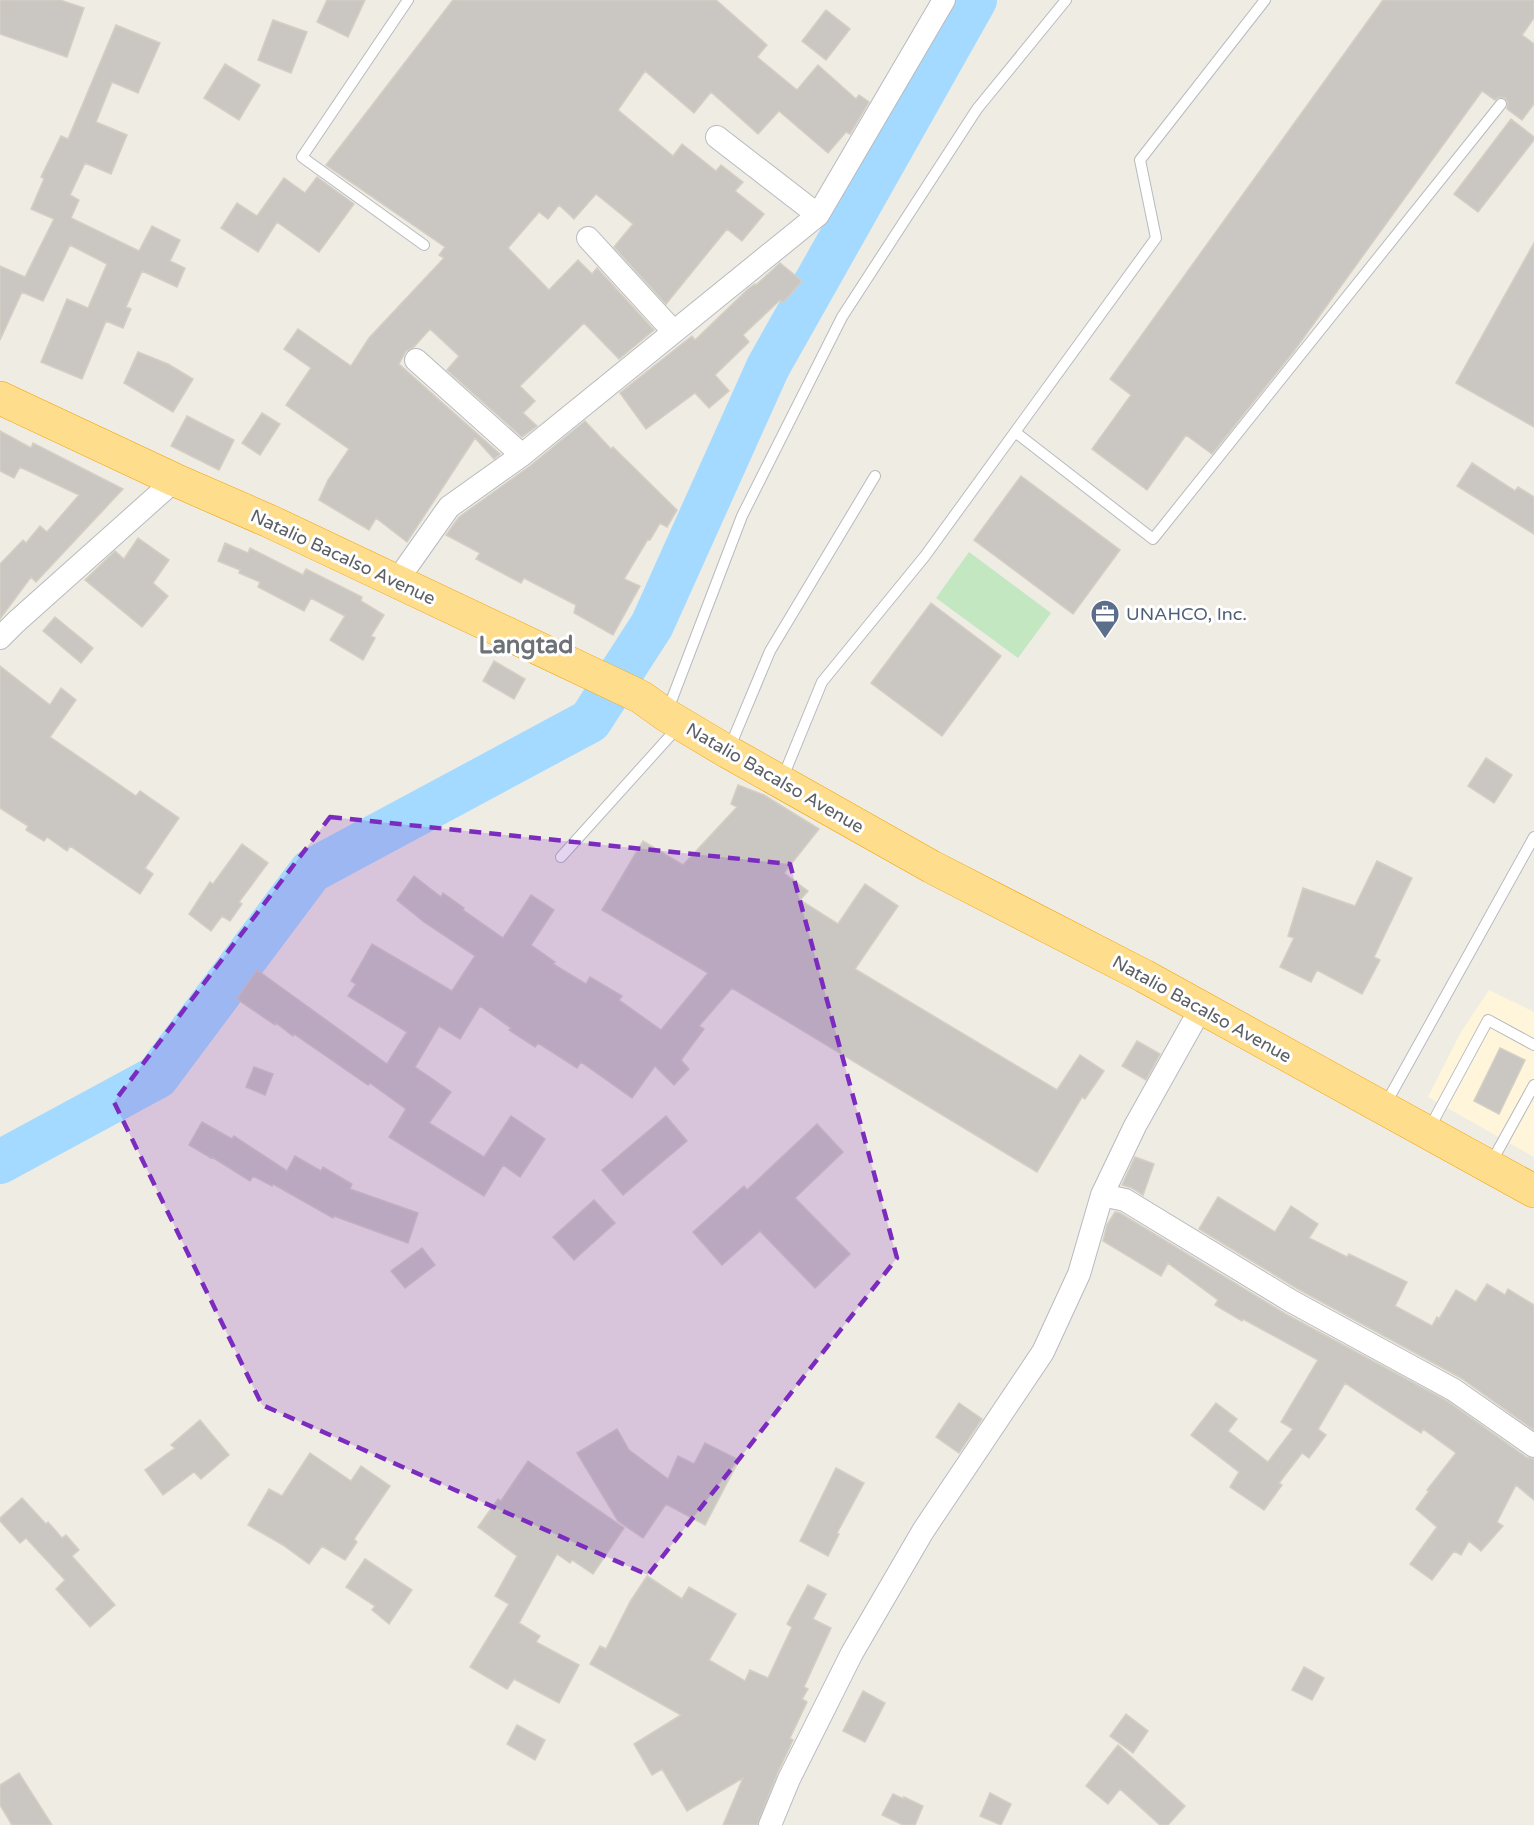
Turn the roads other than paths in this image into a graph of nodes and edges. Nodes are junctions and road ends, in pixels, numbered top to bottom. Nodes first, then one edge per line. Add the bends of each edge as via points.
1 (408, 0) edge
2 (944, 0) edge
3 (1066, 0) edge
4 (1265, 0) edge
5 (1501, 105) dead end
6 (717, 137) dead end
7 (818, 214) junction
8 (588, 238) dead end
9 (424, 245) dead end
10 (674, 332) junction
11 (416, 360) dead end
12 (0, 398) edge
13 (1015, 432) junction
14 (522, 455) junction
15 (875, 476) dead end
16 (175, 480) junction
17 (396, 582) junction
18 (0, 639) edge
19 (663, 712) junction
20 (728, 752) junction
21 (781, 782) junction
22 (1534, 837) edge
23 (561, 857) dead end
24 (1201, 1008) junction
25 (1534, 1045) edge
26 (1534, 1085) edge
27 (1383, 1108) junction
28 (1427, 1132) junction
29 (1489, 1166) junction
30 (1534, 1191) edge
31 (1102, 1195) junction
32 (1534, 1446) edge
33 (770, 1825) edge

1 - 9 lane via 302,157
2 - 7 street
3 - 19 lane via 977,109 842,317 742,516
4 - 13 lane via 1140,160 1156,238
5 - 13 lane via 1153,539
6 - 7 street
7 - 10 street
8 - 10 street
10 - 14 street
11 - 14 street
12 - 16 highway, Natalio Bacalso Avenue
13 - 21 lane via 925,556 822,682
14 - 17 street via 449,507
15 - 20 lane via 770,651
16 - 17 highway, Natalio Bacalso Avenue via 269,520
16 - 18 street
17 - 19 highway, Natalio Bacalso Avenue via 587,670
19 - 20 highway, Natalio Bacalso Avenue
19 - 23 lane
20 - 21 highway, Natalio Bacalso Avenue
21 - 24 highway, Natalio Bacalso Avenue via 932,867
22 - 27 lane
24 - 27 highway, Natalio Bacalso Avenue
24 - 31 street via 1135,1126
25 - 28 lane via 1488,1020
26 - 29 lane
27 - 28 highway, Natalio Bacalso Avenue
28 - 29 highway, Natalio Bacalso Avenue
29 - 30 highway, Natalio Bacalso Avenue
31 - 32 street via 1125,1200 1291,1300 1454,1390
31 - 33 street via 1079,1274 1043,1352 923,1531 852,1653

